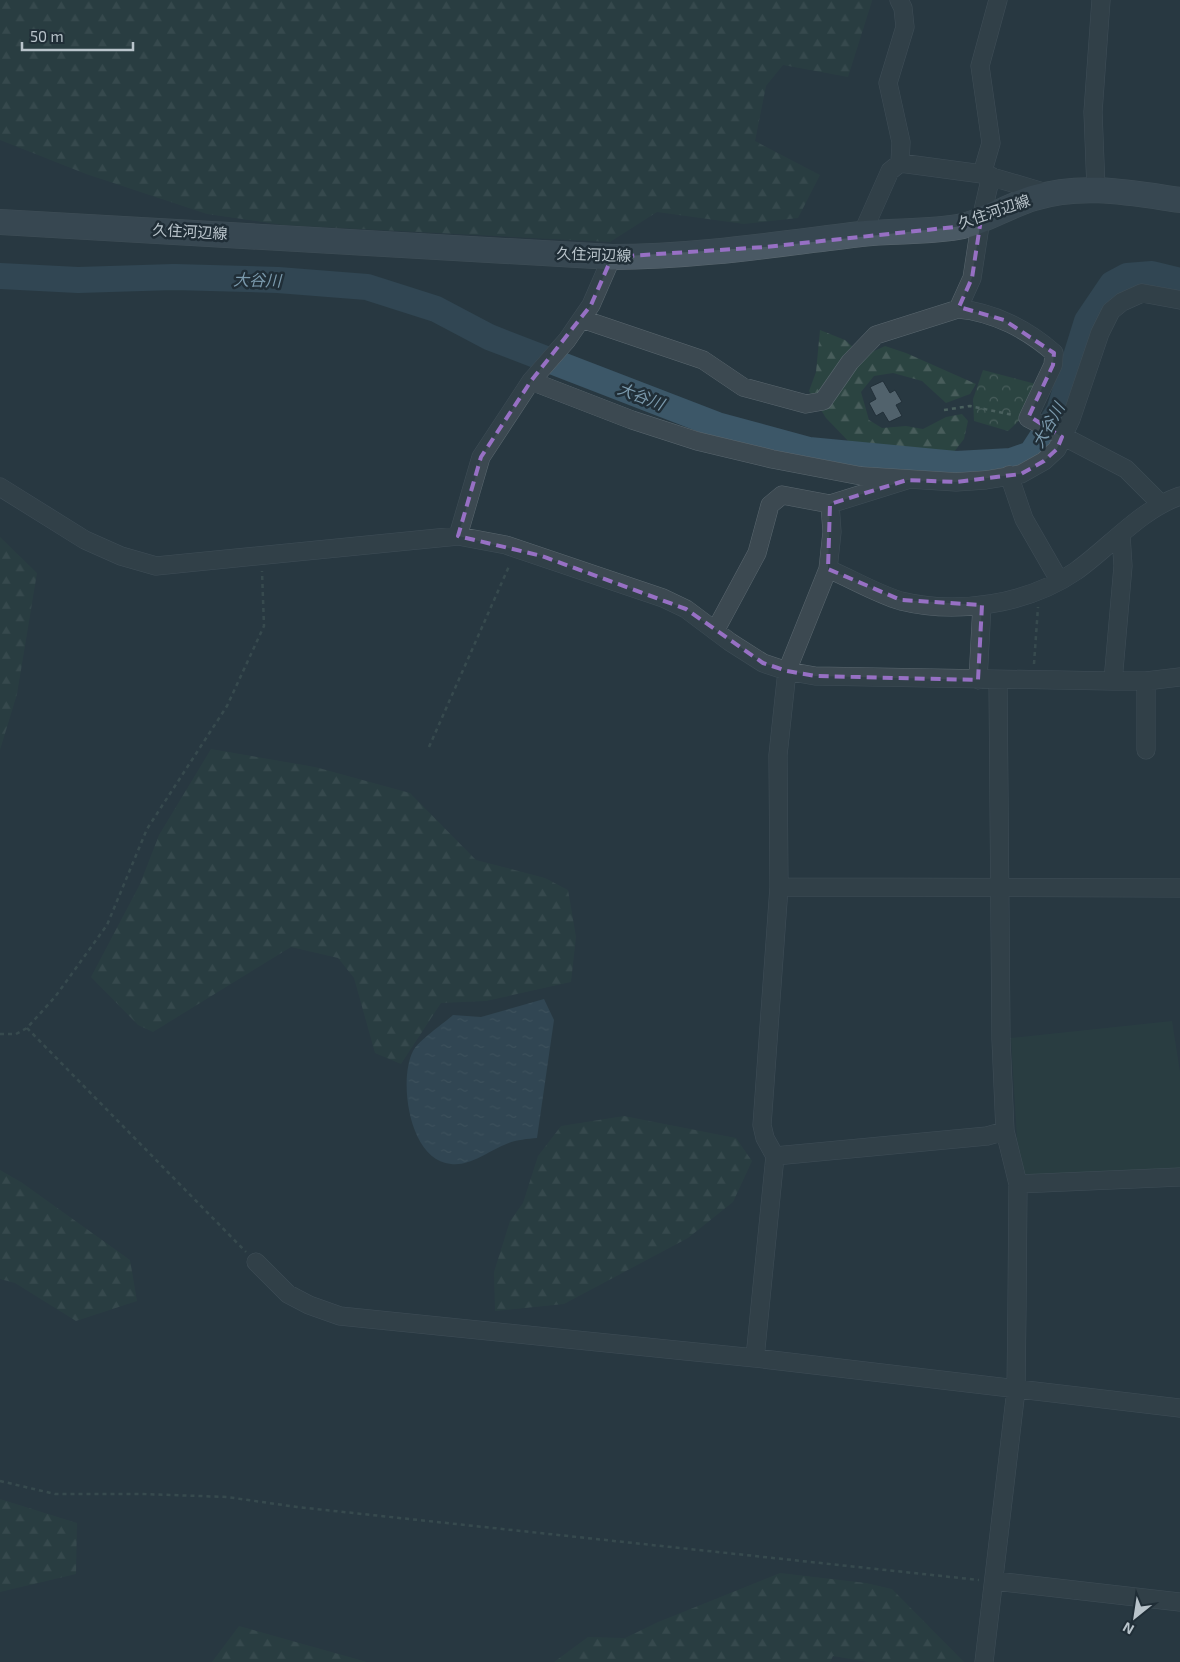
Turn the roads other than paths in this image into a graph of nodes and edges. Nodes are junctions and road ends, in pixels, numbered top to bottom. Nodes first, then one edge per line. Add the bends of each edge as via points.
1 (899, 0) edge
2 (998, 0) edge
3 (1101, 0) edge
4 (900, 163) junction
5 (987, 175) junction
6 (1096, 189) junction
7 (1051, 194) junction
8 (1180, 200) edge
9 (981, 218) junction
10 (0, 222) edge
11 (862, 234) junction
12 (612, 257) junction
13 (1180, 300) edge
14 (958, 309) junction
15 (582, 319) junction
16 (531, 381) junction
17 (1058, 434) junction
18 (1009, 475) junction
19 (907, 480) junction
20 (0, 487) edge
21 (1180, 496) edge
22 (1160, 503) junction
23 (830, 504) junction
24 (1121, 534) junction
25 (458, 536) junction
26 (828, 569) junction
27 (1059, 580) junction
28 (982, 605) junction
29 (715, 631) junction
30 (787, 671) junction
31 (1180, 677) edge
32 (978, 680) junction
33 (998, 680) junction
34 (1113, 681) junction
35 (1146, 681) junction
36 (1146, 750) dead end
37 (999, 886) junction
38 (779, 887) junction
39 (1180, 888) edge
40 (1006, 1131) junction
41 (775, 1156) junction
42 (1180, 1178) edge
43 (1018, 1184) junction
44 (256, 1262) road end
45 (755, 1358) junction
46 (1016, 1390) junction
47 (1180, 1408) edge
48 (995, 1581) junction
49 (1180, 1602) edge
50 (984, 1662) edge

1 - 4 street via 906,27 888,83 901,142
2 - 5 street via 980,66 991,143
3 - 6 street via 1094,112
4 - 5 street
4 - 11 street via 890,171
5 - 7 street
5 - 9 street
6 - 7 main road, 久住河辺線
6 - 8 main road, 久住河辺線
7 - 9 main road, 久住河辺線 via 1034,197
9 - 11 main road, 久住河辺線 via 964,226
9 - 14 street via 972,278
10 - 12 main road, 久住河辺線
11 - 12 main road, 久住河辺線 via 658,257
12 - 15 street
13 - 17 street via 1142,293 1111,311 1100,333 1071,419
14 - 15 street via 876,335 850,362 823,401 806,404 743,387 703,360
14 - 17 street via 1004,320 1040,340 1054,353 1053,365 1031,419
15 - 16 street
16 - 19 street via 697,441 852,475
16 - 25 street via 482,458
17 - 18 street via 1057,449 1044,461 1020,474
17 - 22 street via 1126,470
18 - 19 street via 956,482
18 - 27 street via 1024,520
19 - 23 street
20 - 25 street via 85,540 121,556 156,566
21 - 22 street
22 - 24 street
23 - 26 street via 832,532
23 - 29 street via 782,495 770,505 757,553
24 - 27 street
24 - 34 street via 1123,566
25 - 29 street via 516,548 663,598 686,609
26 - 28 street via 901,600 948,606
26 - 30 street
27 - 28 street via 1019,598
28 - 32 street
29 - 30 street via 763,663
30 - 32 street via 815,676
30 - 38 street via 778,755
31 - 35 street
32 - 33 street
33 - 34 street
33 - 37 street
34 - 35 street
35 - 36 street
37 - 38 street
37 - 39 street
37 - 40 street
38 - 41 street via 762,1125
40 - 41 street via 987,1136
40 - 43 street
41 - 45 street
42 - 43 street
43 - 46 street
44 - 45 street via 288,1294 340,1316
45 - 46 street
46 - 47 street
46 - 48 street
48 - 49 street
48 - 50 street

